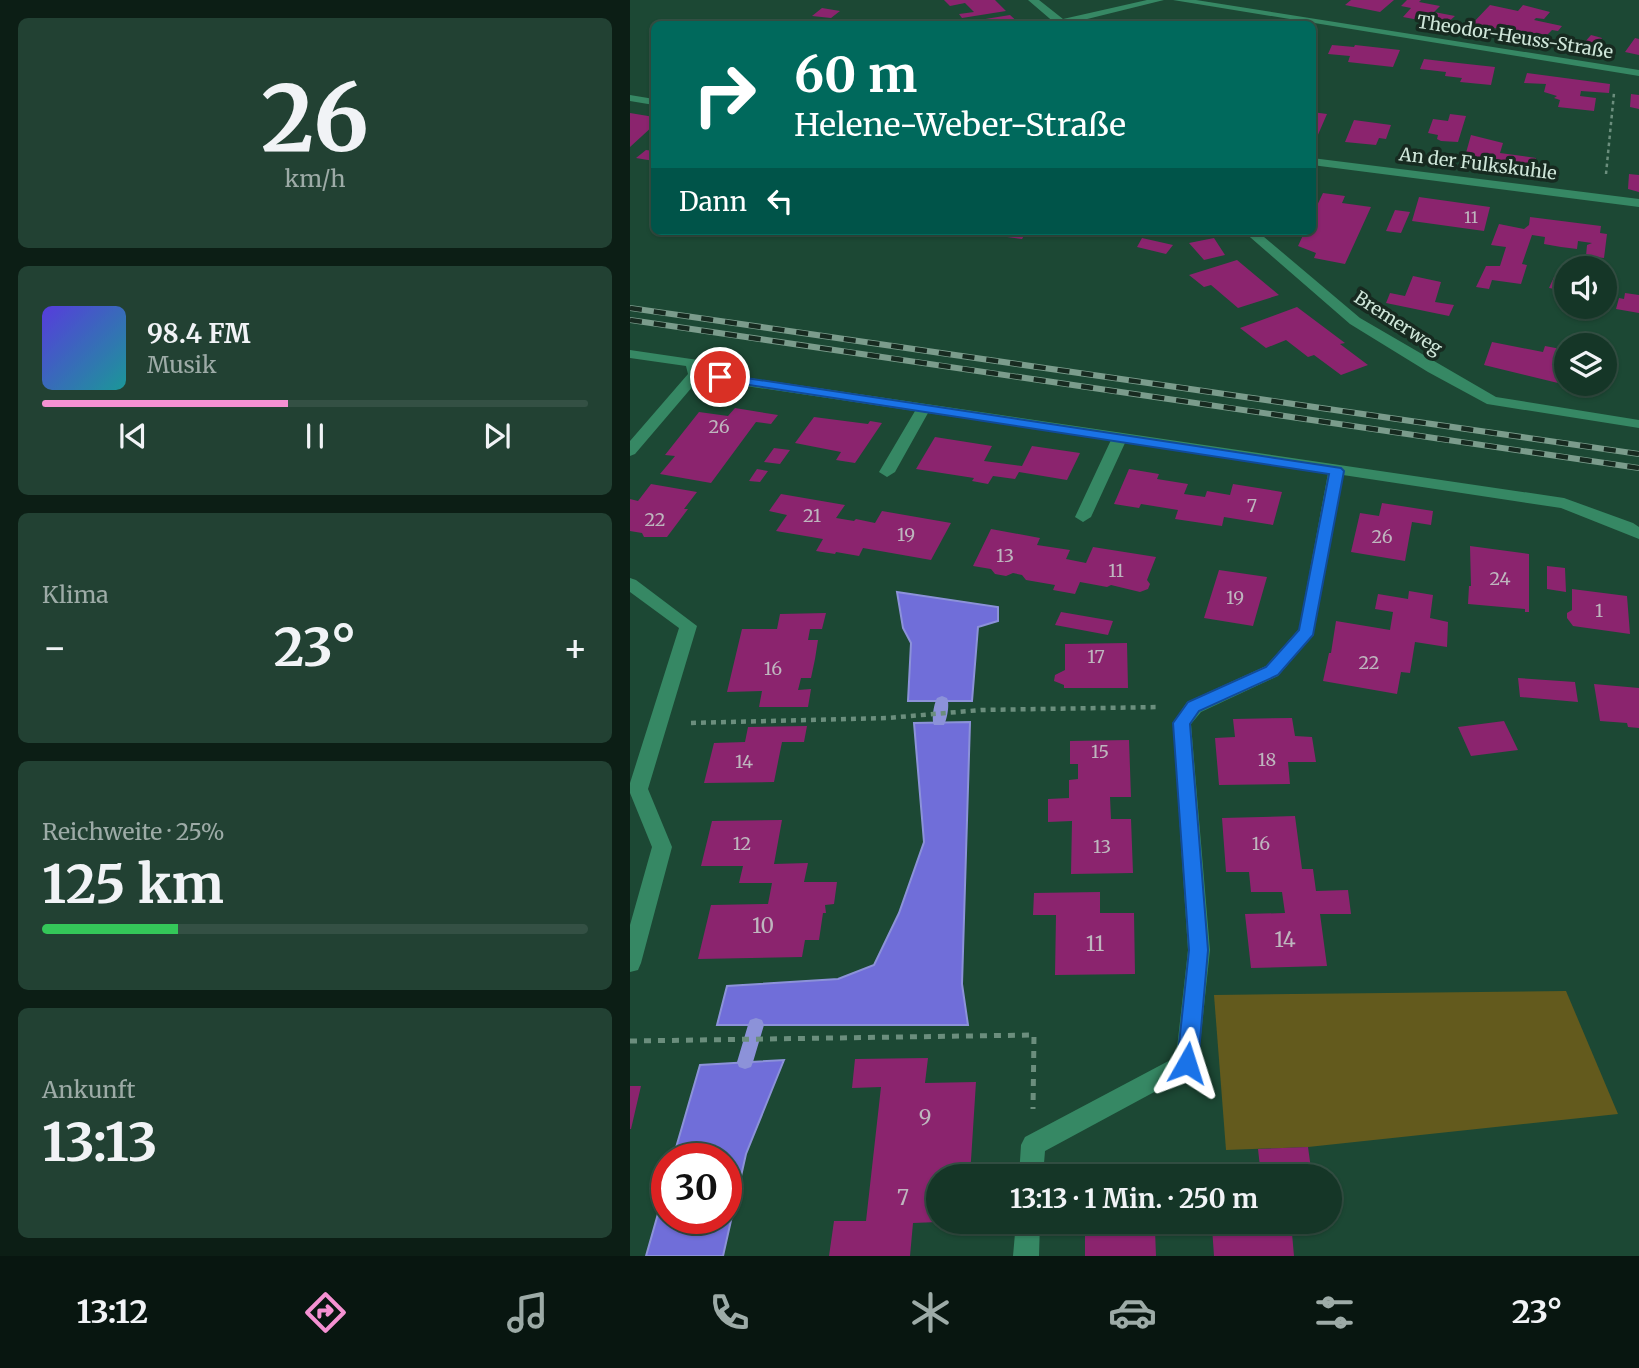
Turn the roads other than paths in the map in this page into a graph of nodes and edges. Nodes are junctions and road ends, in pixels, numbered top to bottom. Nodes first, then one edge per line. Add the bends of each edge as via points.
1 (1033, 0) edge
2 (1159, 0) edge
3 (1178, 0) edge
4 (1058, 21) edge
5 (1073, 21) edge
6 (1308, 21) edge
7 (1316, 22) edge
8 (1639, 73) edge
9 (630, 98) edge
10 (651, 102) edge
11 (1316, 161) edge
12 (1639, 203) edge
13 (1255, 235) edge
14 (630, 354) edge
15 (695, 374) junction
16 (925, 408) junction
17 (1639, 424) edge
18 (1120, 437) junction
19 (630, 451) edge
20 (1336, 471) junction
21 (887, 472) dead end
22 (1083, 517) dead end
23 (1633, 531) edge
24 (630, 584) edge
25 (630, 963) edge
26 (1032, 1164) edge
27 (1027, 1234) edge
28 (1026, 1256) edge

1 - 4 street
2 - 5 street
3 - 6 street, Theodor-Heuss-Straße
7 - 8 street, Theodor-Heuss-Straße
9 - 10 street
11 - 12 street, An der Fulkskuhle
13 - 17 street, Bremerweg via 1355,321 1492,401
14 - 15 street via 693,363
15 - 16 street
15 - 19 street
16 - 18 street
16 - 21 street
18 - 20 street
18 - 22 street
20 - 23 street via 1564,503
20 - 26 street via 1307,631 1272,671 1194,707 1182,723 1199,950 1187,1063 1033,1145
24 - 25 street via 688,626 638,789 662,847
27 - 28 street

